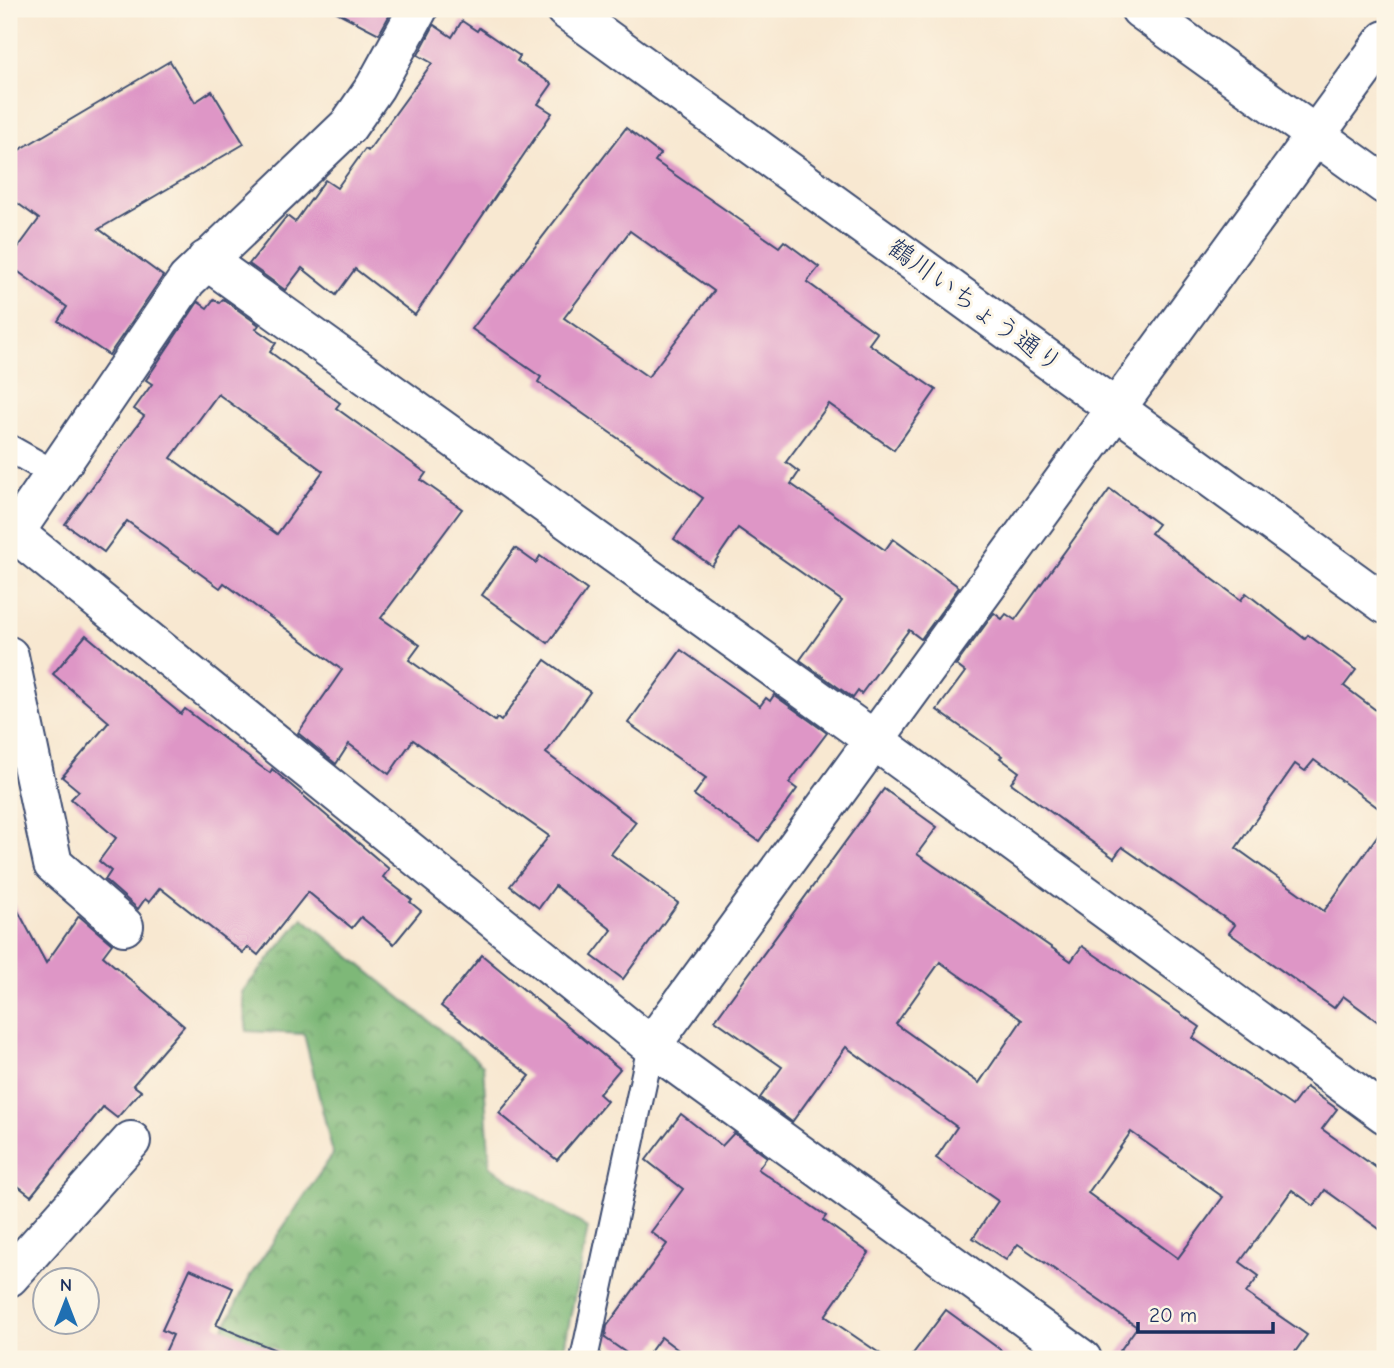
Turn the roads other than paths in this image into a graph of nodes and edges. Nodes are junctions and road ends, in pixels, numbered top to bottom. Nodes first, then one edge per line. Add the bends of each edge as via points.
1 (418, 9) edge
2 (565, 9) edge
3 (1140, 9) edge
4 (1385, 40) edge
5 (1316, 135) junction
6 (1385, 185) edge
7 (206, 260) junction
8 (1116, 409) junction
9 (9, 448) edge
10 (55, 474) junction
11 (12, 537) edge
12 (1385, 604) edge
13 (9, 656) edge
14 (16, 730) edge
15 (874, 740) junction
16 (124, 926) dead end
17 (651, 1046) junction
18 (1385, 1114) edge
19 (131, 1141) dead end
20 (11, 1270) edge
21 (583, 1359) edge
22 (1082, 1359) edge

1 - 7 street via 376,87 348,126
2 - 8 street, 鶴川いちょう通り
3 - 5 street
4 - 5 street
5 - 6 street
5 - 8 street
7 - 10 street via 187,280
7 - 15 street
8 - 12 street, 鶴川いちょう通り
8 - 15 street
9 - 10 lane
10 - 11 street
11 - 17 street
13 - 14 street
14 - 16 street via 53,864
15 - 17 street
15 - 18 street
17 - 21 lane
17 - 22 street
19 - 20 street

